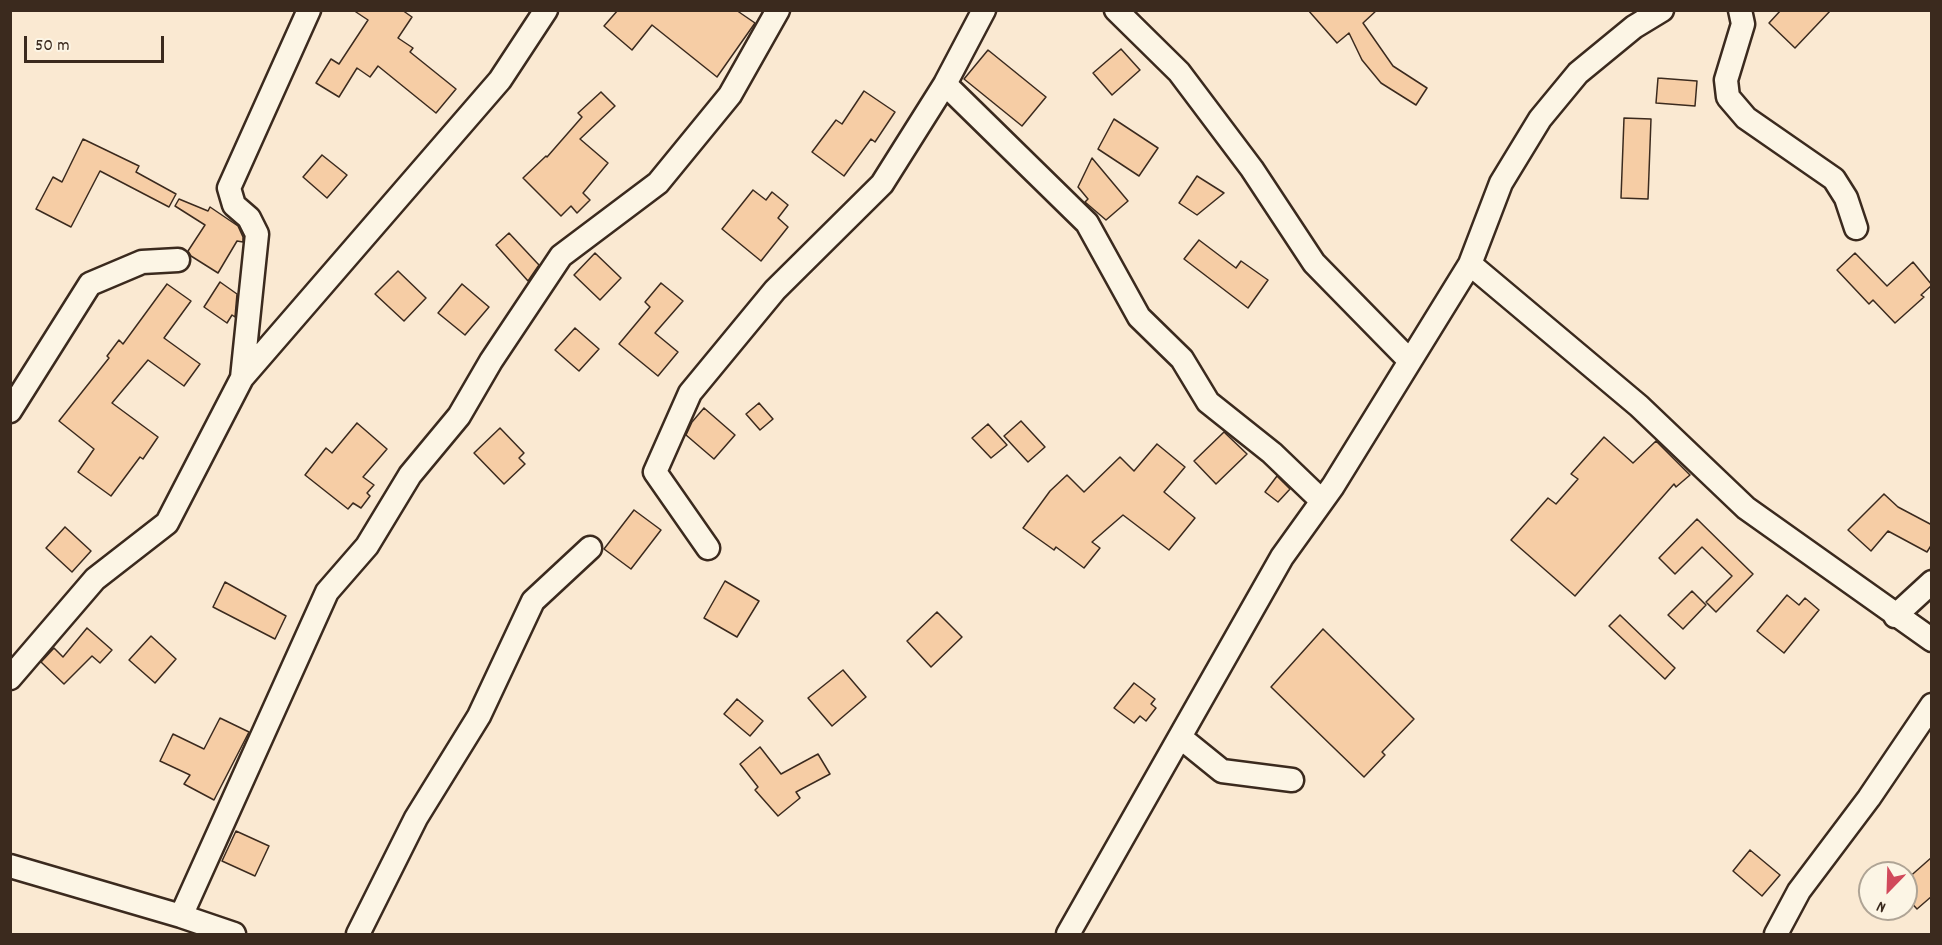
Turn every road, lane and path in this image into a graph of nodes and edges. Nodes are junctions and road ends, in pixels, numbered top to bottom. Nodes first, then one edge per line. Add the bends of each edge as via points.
1 (309, 10) edge
2 (546, 10) edge
3 (778, 10) edge
4 (984, 10) edge
5 (1116, 10) edge
6 (1662, 10) edge
7 (1740, 10) edge
8 (945, 84) junction
9 (1856, 228) dead end
10 (178, 260) dead end
11 (1470, 264) junction
12 (1410, 361) junction
13 (242, 378) junction
14 (10, 411) edge
15 (1322, 501) junction
16 (591, 548) dead end
17 (708, 548) dead end
18 (1932, 582) edge
19 (1895, 616) junction
20 (1932, 640) edge
21 (10, 678) edge
22 (1932, 705) edge
23 (1180, 737) junction
24 (1292, 780) dead end
25 (10, 866) edge
26 (181, 916) junction
27 (234, 934) edge
28 (358, 934) edge
29 (1068, 934) edge
30 (1776, 934) edge

1 - 13 street via 228,188 234,205 249,218 257,234
2 - 13 street via 500,80
3 - 26 street via 730,95 658,183 561,256 459,416 410,475 367,546 327,592
4 - 8 street
5 - 12 street via 1179,72 1252,169 1314,263
6 - 11 street via 1634,27 1578,73 1540,118 1501,183
7 - 9 street via 1743,24 1725,81 1728,97 1746,118 1834,179
8 - 15 street via 1087,223 1139,317 1182,359 1208,402 1272,453
8 - 17 street via 882,184 774,290 690,393 655,472
10 - 14 street via 142,262 90,284
11 - 12 street
11 - 19 street via 1639,406 1746,508
12 - 15 street
13 - 21 street via 167,523 95,579
15 - 23 street via 1282,557
16 - 28 street via 533,601 479,716 416,818
18 - 19 street
19 - 20 street
22 - 30 street via 1799,891
23 - 24 street via 1222,771
23 - 29 street
25 - 26 street
26 - 27 street

